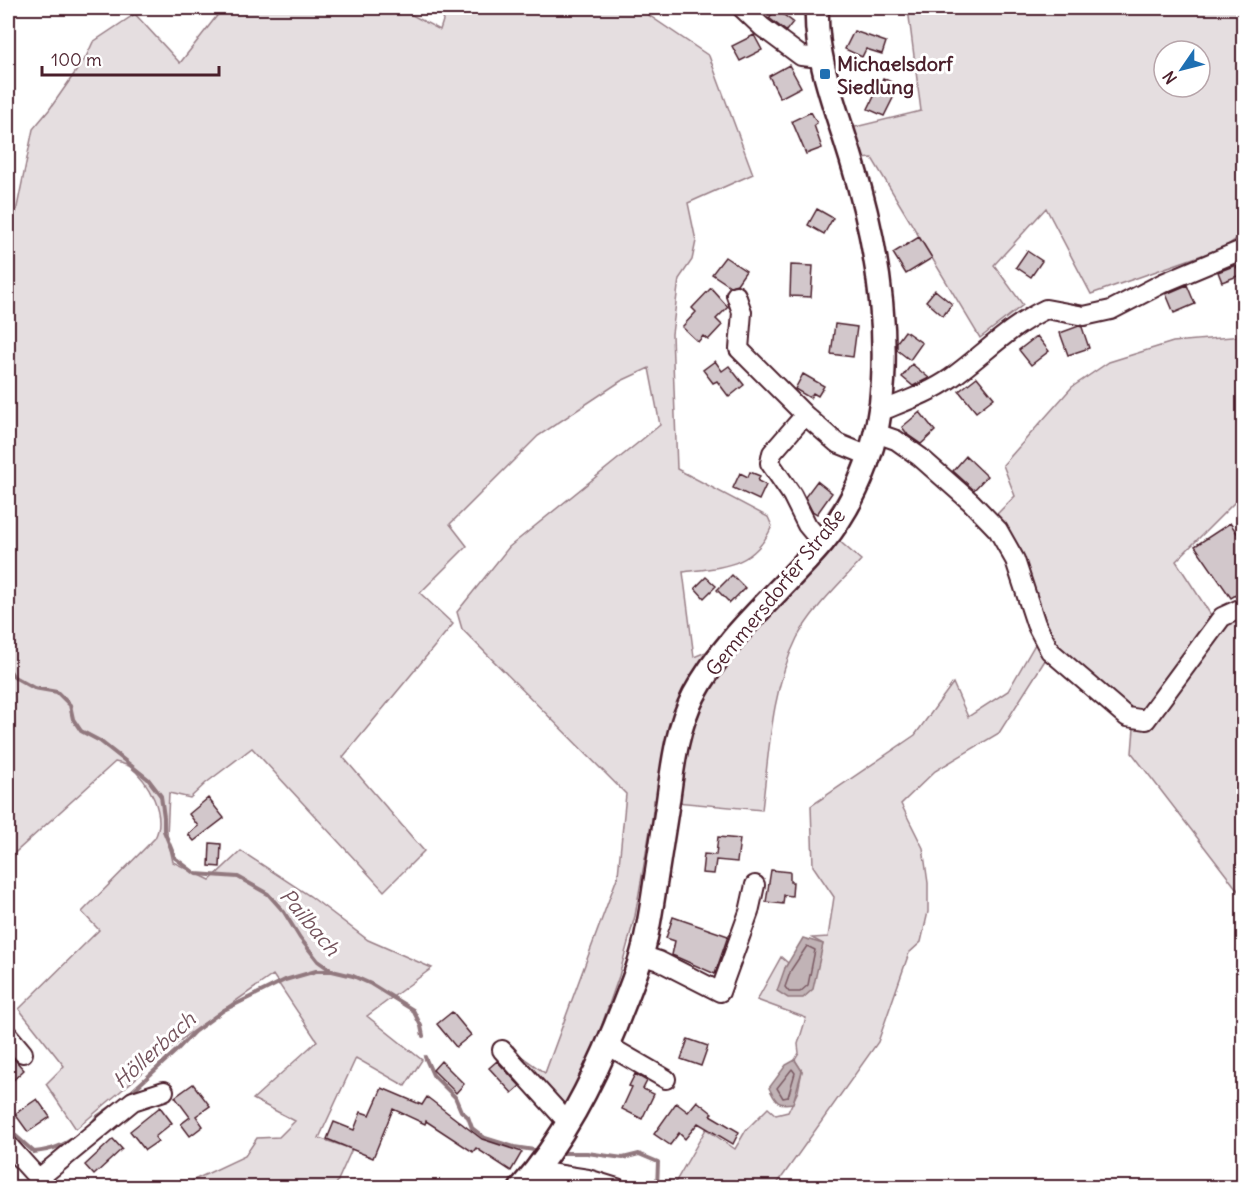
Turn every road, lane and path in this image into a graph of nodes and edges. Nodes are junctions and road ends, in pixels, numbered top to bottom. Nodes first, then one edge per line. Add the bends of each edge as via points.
1 (742, 8) edge
2 (817, 8) edge
3 (821, 58) junction
4 (1244, 249) edge
5 (736, 295) dead end
6 (806, 415) junction
7 (878, 423) junction
8 (869, 456) junction
9 (822, 543) junction
10 (1244, 607) edge
11 (755, 885) dead end
12 (641, 955) junction
13 (8, 1035) edge
14 (607, 1046) junction
15 (502, 1050) dead end
16 (23, 1053) dead end
17 (666, 1079) dead end
18 (164, 1091) dead end
19 (570, 1122) junction
20 (8, 1145) edge
21 (528, 1179) edge
22 (42, 1183) edge
23 (618, 1188) edge

1 - 3 street via 801,56
2 - 3 main road, Gemmersdorfer Straße
3 - 7 main road, Gemmersdorfer Straße via 875,260 883,355
4 - 7 street via 1111,310 1084,316 1046,309 1014,327 951,378
5 - 6 street via 741,312 739,349
6 - 8 street via 837,442
6 - 9 street via 769,458 807,525
7 - 8 main road, Gemmersdorfer Straße
7 - 10 street via 998,530 1015,560 1036,624 1050,651 1127,717 1146,720 1222,617
8 - 9 main road, Gemmersdorfer Straße via 857,488
9 - 12 main road, Gemmersdorfer Straße via 741,628 705,676 686,712 674,755 650,919
11 - 12 street via 720,992
12 - 14 main road, Gemmersdorfer Straße
13 - 16 street
14 - 17 street
14 - 19 main road, Gemmersdorfer Straße
15 - 19 street
18 - 22 street via 133,1101
19 - 21 main road, Gemmersdorfer Straße
20 - 22 street
21 - 23 street via 588,1179

